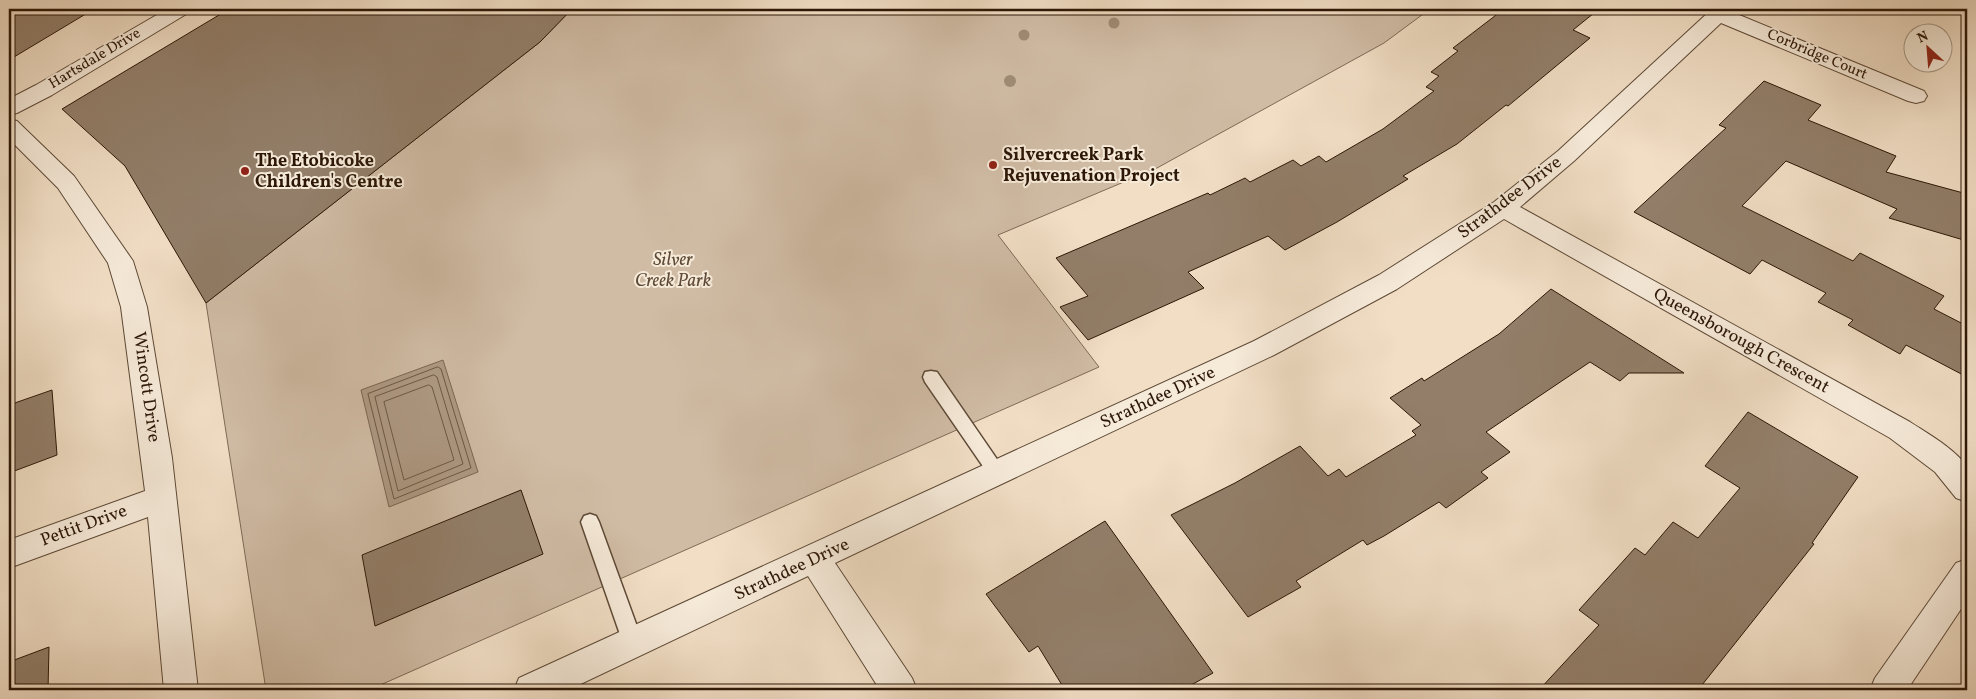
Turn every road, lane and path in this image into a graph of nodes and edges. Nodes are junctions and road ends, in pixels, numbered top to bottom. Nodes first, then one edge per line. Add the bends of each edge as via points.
1 (181, 9) edge
2 (1721, 11) edge
3 (1916, 96) dead end
4 (9, 108) edge
5 (9, 126) edge
6 (1503, 208) junction
7 (930, 377) dead end
8 (997, 473) junction
9 (1967, 489) edge
10 (160, 499) junction
11 (590, 522) dead end
12 (9, 554) edge
13 (814, 559) junction
14 (1967, 573) edge
15 (633, 643) junction
16 (182, 690) edge
17 (531, 690) edge
18 (900, 690) edge
19 (1887, 690) edge

1 - 4 street, Hartsdale Drive
2 - 3 street, Corbridge Court
2 - 6 street, Strathdee Drive via 1566,156
5 - 10 street, Wincott Drive via 66,182 120,261 134,307 157,458
6 - 8 street, Strathdee Drive via 1388,282 1298,330
6 - 9 street, Queensborough Crescent via 1900,430 1937,455
7 - 8 lane
8 - 13 street, Strathdee Drive
10 - 12 street, Pettit Drive
10 - 16 street, Wincott Drive
11 - 15 lane
13 - 15 street, Strathdee Drive
13 - 18 street
14 - 19 street
15 - 17 street, Strathdee Drive

